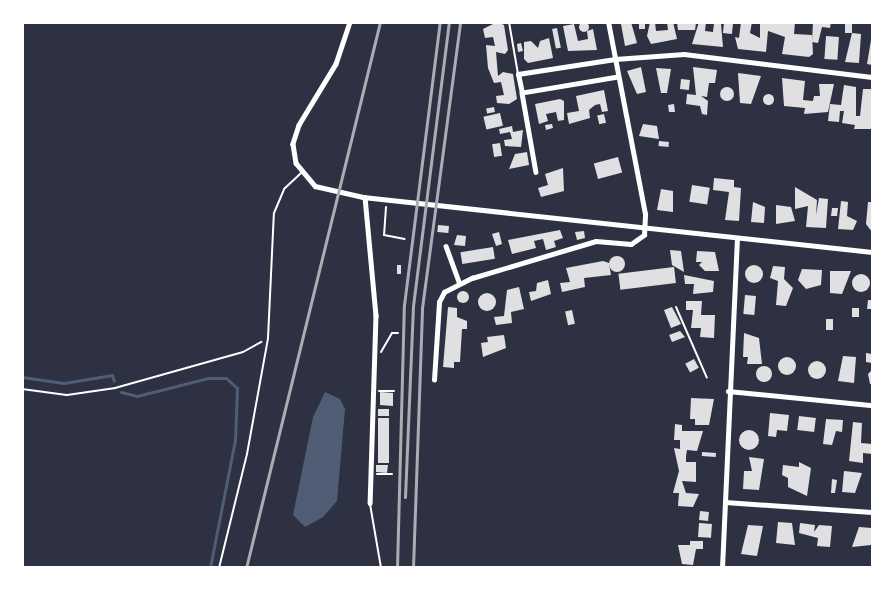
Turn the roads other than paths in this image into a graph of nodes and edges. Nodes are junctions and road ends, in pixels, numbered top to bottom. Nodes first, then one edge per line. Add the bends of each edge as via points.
1 (350, 22) edge
2 (509, 22) edge
3 (608, 22) edge
4 (614, 59) junction
5 (518, 74) junction
6 (618, 77) junction
7 (872, 77) edge
8 (522, 93) junction
9 (536, 172) dead end
10 (301, 173) junction
11 (365, 197) junction
12 (645, 228) junction
13 (737, 239) junction
14 (446, 246) dead end
15 (872, 252) edge
16 (459, 282) junction
17 (434, 380) dead end
18 (728, 392) junction
19 (872, 406) edge
20 (725, 502) junction
21 (370, 503) joint
22 (872, 512) edge
23 (220, 568) edge
24 (381, 568) edge
25 (722, 568) edge

1 - 10 street via 336,64 296,134 293,155
2 - 5 lane
3 - 4 street
4 - 5 street
4 - 6 street
4 - 7 street via 684,54
5 - 8 street
6 - 8 street
6 - 12 street
8 - 9 street
10 - 11 street via 326,190
10 - 23 lane via 284,189 274,213 268,338 248,454
11 - 12 street
11 - 21 street via 376,352
12 - 13 street
12 - 16 street via 640,240 631,244 596,241
13 - 15 street
13 - 18 street
14 - 16 street
16 - 17 street via 444,292 439,302
18 - 19 street
18 - 20 street
20 - 22 street
20 - 25 street
21 - 24 lane

